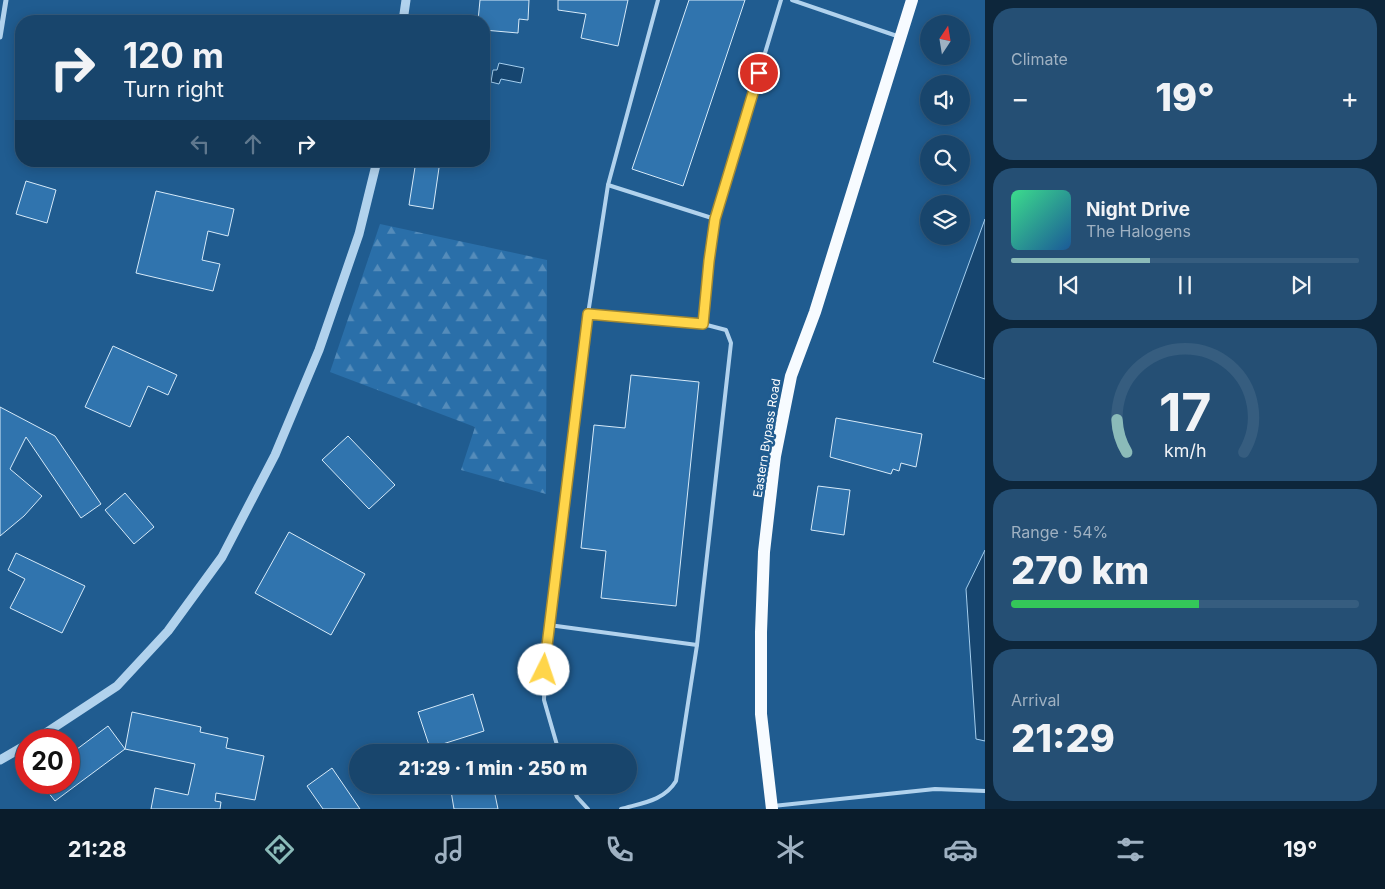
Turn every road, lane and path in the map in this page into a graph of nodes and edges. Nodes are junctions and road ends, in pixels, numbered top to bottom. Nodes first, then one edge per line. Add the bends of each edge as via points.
1 (6, 0) edge
2 (406, 0) edge
3 (658, 0) edge
4 (781, 0) edge
5 (792, 0) edge
6 (912, 0) edge
7 (404, 15) edge
8 (0, 37) edge
9 (899, 37) junction
10 (376, 167) edge
11 (608, 185) junction
12 (715, 219) junction
13 (588, 314) junction
14 (703, 324) junction
15 (549, 625) junction
16 (697, 645) junction
17 (52, 729) edge
18 (557, 744) edge
19 (15, 751) edge
20 (0, 760) edge
21 (985, 791) edge
22 (575, 794) edge
23 (772, 808) edge
24 (588, 809) edge
25 (621, 809) edge

1 - 8 street
2 - 7 street
3 - 11 lane
4 - 12 lane
5 - 9 lane
6 - 9 main road, Eastern Bypass Road
9 - 23 main road, Eastern Bypass Road via 815,312 791,376 775,456 764,552 761,632 761,714
10 - 17 street via 360,234 319,350 275,455 222,556 168,632 116,686
11 - 12 lane
11 - 13 lane
12 - 14 lane
13 - 14 lane
13 - 15 lane
14 - 16 lane via 726,330 730,334 731,349
15 - 16 lane
15 - 18 lane via 544,654 544,700
16 - 25 lane via 676,781 670,791 656,799
19 - 20 street
21 - 23 lane via 935,788
22 - 24 lane

